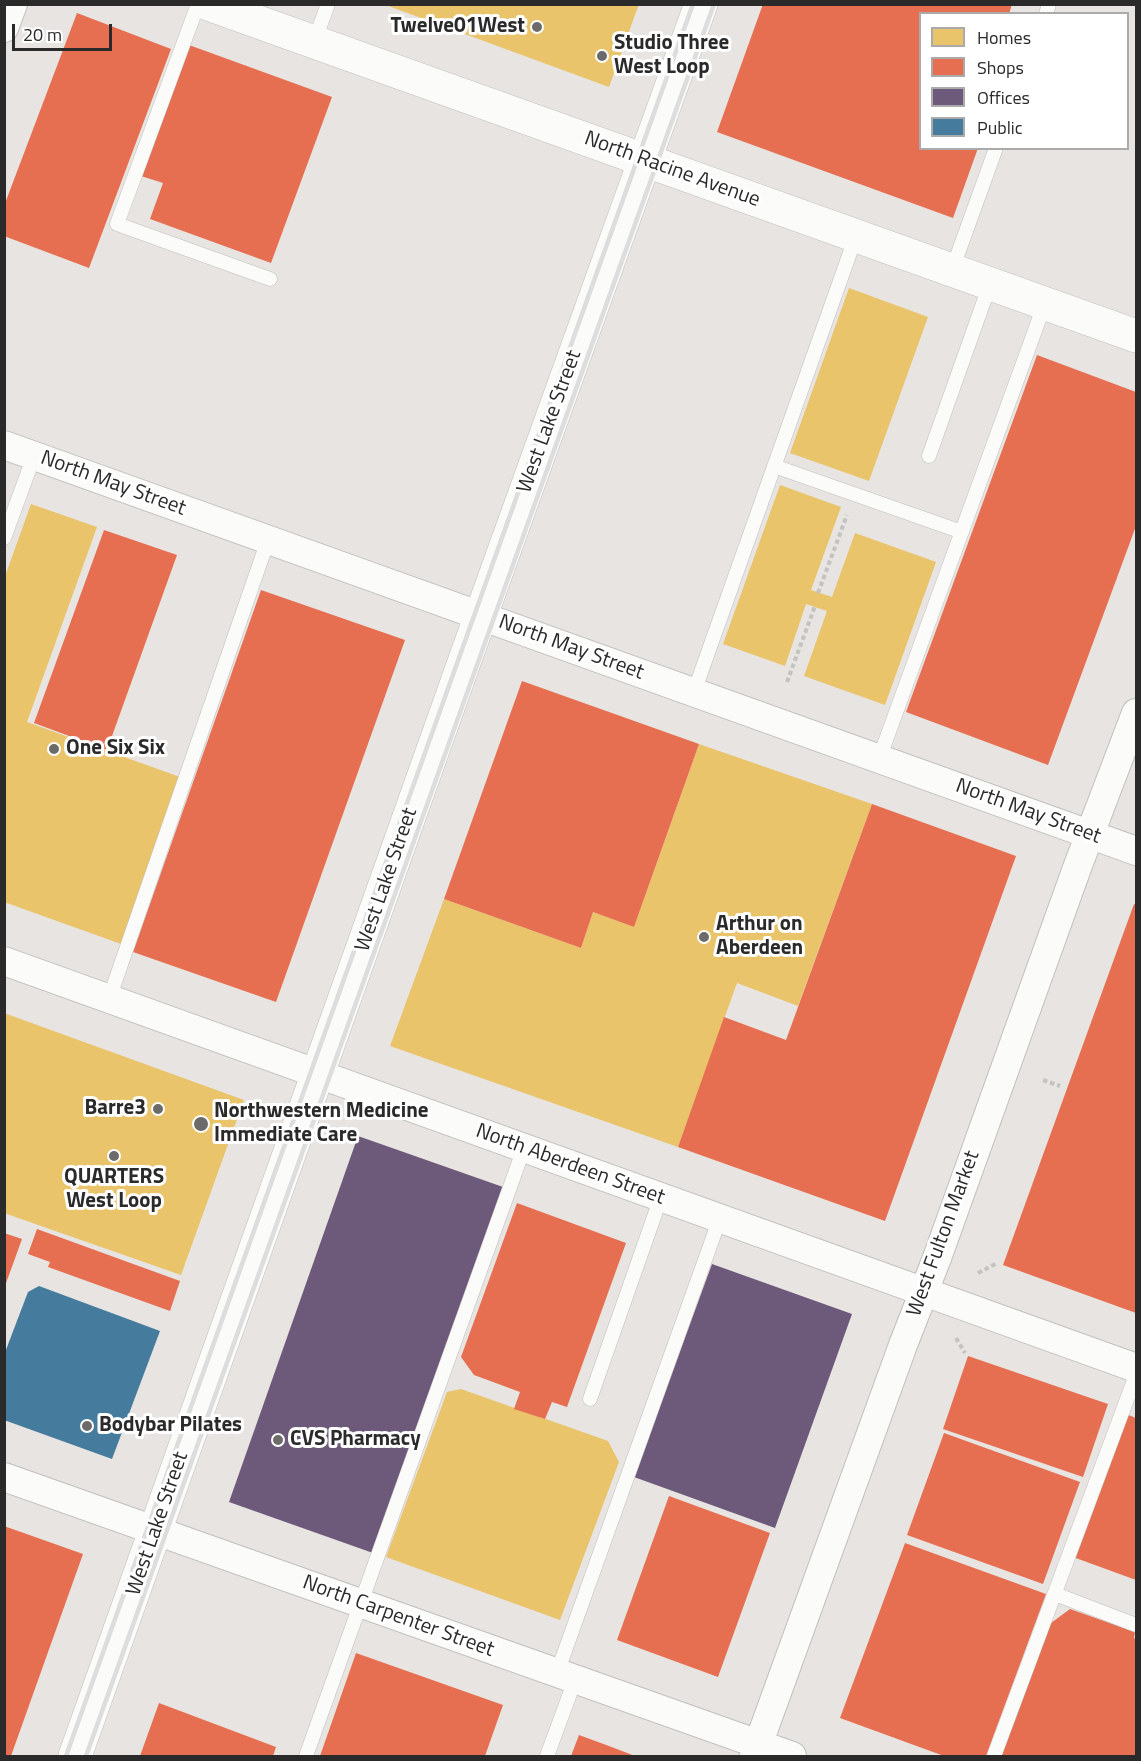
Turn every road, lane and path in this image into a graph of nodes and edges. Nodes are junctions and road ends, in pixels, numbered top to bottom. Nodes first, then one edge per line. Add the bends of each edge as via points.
1 (13, 4) edge
2 (198, 4) edge
3 (208, 4) edge
4 (328, 4) edge
5 (701, 4) edge
6 (4, 28) edge
7 (314, 42) junction
8 (995, 150) edge
9 (644, 160) junction
10 (856, 236) junction
11 (952, 270) junction
12 (270, 279) dead end
13 (990, 284) junction
14 (1045, 303) junction
15 (1137, 336) edge
16 (4, 446) edge
17 (34, 456) junction
18 (928, 456) dead end
19 (774, 466) junction
20 (855, 494) junction
21 (962, 532) junction
22 (4, 538) edge
23 (268, 540) junction
24 (818, 593) dead end
25 (815, 606) dead end
26 (481, 616) junction
27 (787, 682) dead end
28 (694, 692) junction
29 (1137, 713) edge
30 (879, 759) junction
31 (1090, 834) junction
32 (1137, 851) edge
33 (4, 961) edge
34 (109, 999) junction
35 (318, 1074) junction
36 (1043, 1080) dead end
37 (1060, 1086) dead end
38 (524, 1148) junction
39 (661, 1197) junction
40 (720, 1218) junction
41 (997, 1263) dead end
42 (978, 1273) dead end
43 (924, 1292) junction
44 (956, 1337) dead end
45 (965, 1353) dead end
46 (1137, 1368) edge
47 (1137, 1375) edge
48 (590, 1399) dead end
49 (4, 1476) edge
50 (155, 1530) junction
51 (1054, 1594) junction
52 (361, 1603) junction
53 (1137, 1624) edge
54 (566, 1676) junction
55 (756, 1750) edge
56 (75, 1756) edge
57 (306, 1756) edge
58 (547, 1756) edge
59 (792, 1756) edge
60 (994, 1756) edge

1 - 6 street
2 - 12 lane via 117,224
3 - 7 main road, North Racine Avenue
4 - 7 lane
5 - 9 main road, West Lake Street
7 - 9 main road, North Racine Avenue
8 - 11 lane
9 - 10 main road, North Racine Avenue
9 - 26 main road, West Lake Street
10 - 11 main road, North Racine Avenue
10 - 19 lane
11 - 13 main road, North Racine Avenue
13 - 14 main road, North Racine Avenue
13 - 18 lane
14 - 15 main road, North Racine Avenue
14 - 21 lane
16 - 17 street, North May Street
17 - 22 lane
17 - 23 street, North May Street
19 - 20 lane
19 - 28 lane
20 - 21 lane
20 - 24 path
21 - 30 lane
23 - 26 street, North May Street
23 - 34 lane
25 - 27 path
26 - 28 street, North May Street
26 - 35 main road, West Lake Street
28 - 30 street, North May Street
29 - 31 street, West Fulton Market
30 - 31 street, North May Street
31 - 32 street, North May Street
31 - 43 street, West Fulton Market
33 - 34 street, North Aberdeen Street
34 - 35 street, North Aberdeen Street
35 - 38 street, North Aberdeen Street
35 - 50 main road, West Lake Street
36 - 37 path
38 - 39 street, North Aberdeen Street
38 - 52 lane
39 - 40 street, North Aberdeen Street
39 - 48 lane
40 - 43 street, North Aberdeen Street
40 - 54 lane
41 - 42 path
43 - 46 street, North Aberdeen Street
43 - 55 street, West Fulton Market
44 - 45 path
47 - 51 lane
49 - 50 street, North Carpenter Street
50 - 52 street, North Carpenter Street
50 - 56 main road, West Lake Street
51 - 53 lane
51 - 60 lane
52 - 54 street, North Carpenter Street
52 - 57 lane
54 - 55 street, North Carpenter Street
54 - 58 lane
55 - 59 street, North Carpenter Street

